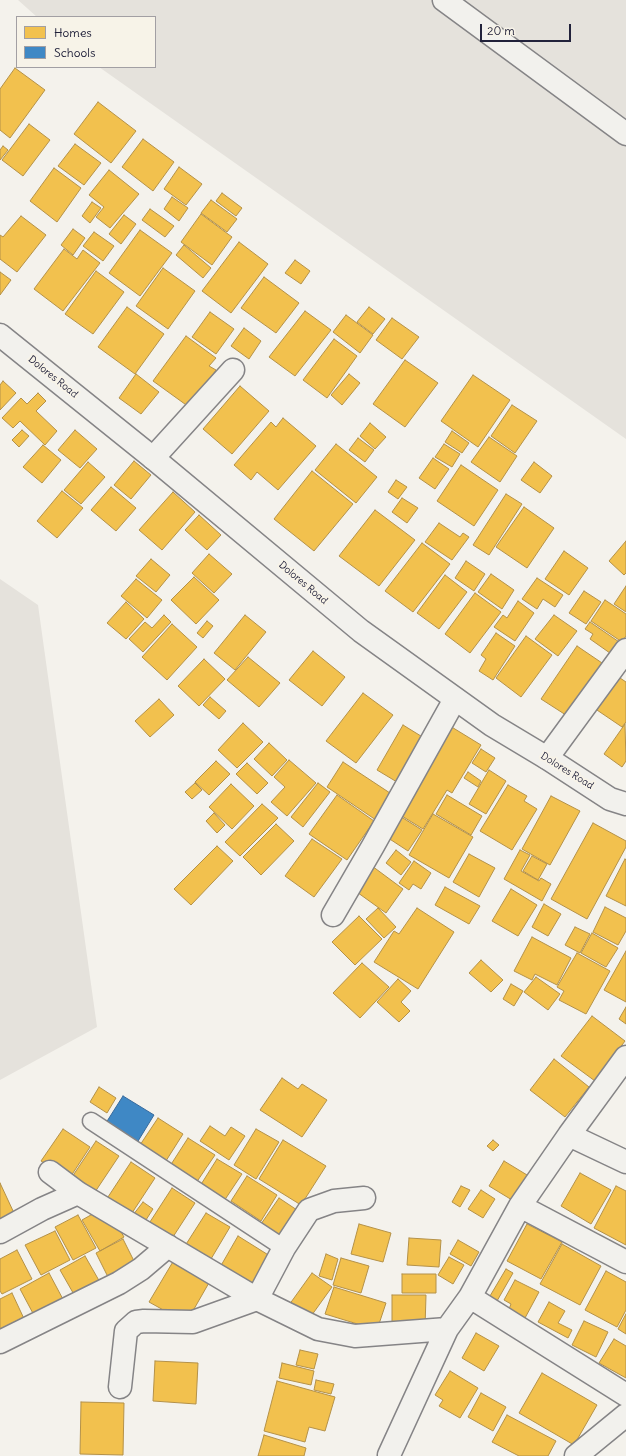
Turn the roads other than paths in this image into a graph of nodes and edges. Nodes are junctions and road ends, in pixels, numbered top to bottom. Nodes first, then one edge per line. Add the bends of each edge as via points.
1 (444, 0) edge
2 (626, 134) edge
3 (0, 335) edge
4 (233, 370) dead end
5 (153, 458) junction
6 (626, 650) edge
7 (455, 699) junction
8 (547, 758) junction
9 (626, 804) edge
10 (333, 915) dead end
11 (626, 1057) edge
12 (91, 1121) dead end
13 (569, 1135) junction
14 (626, 1162) edge
15 (50, 1172) dead end
16 (78, 1193) junction
17 (364, 1198) dead end
18 (520, 1206) junction
19 (0, 1232) edge
20 (168, 1246) junction
21 (284, 1248) junction
22 (626, 1262) edge
23 (470, 1298) junction
24 (257, 1299) junction
25 (447, 1329) junction
26 (0, 1342) edge
27 (120, 1386) dead end
28 (626, 1395) edge
29 (626, 1415) edge
30 (389, 1455) dead end
31 (576, 1456) edge

1 - 2 street
3 - 5 street, Dolores Road
4 - 5 street
5 - 7 street, Dolores Road via 361,631
6 - 8 street
7 - 8 street, Dolores Road
7 - 10 street
8 - 9 street, Dolores Road via 610,799
11 - 13 street
12 - 21 lane
13 - 14 street
13 - 18 street
15 - 16 street
16 - 19 street
16 - 20 street
17 - 21 street via 334,1201 310,1210
18 - 22 street
18 - 23 street
20 - 24 street
20 - 26 street via 141,1269 119,1283
21 - 24 street
23 - 25 street
23 - 28 street
24 - 25 street via 318,1329 355,1336
24 - 27 street via 192,1322 136,1322 126,1331
25 - 30 street
29 - 31 street

